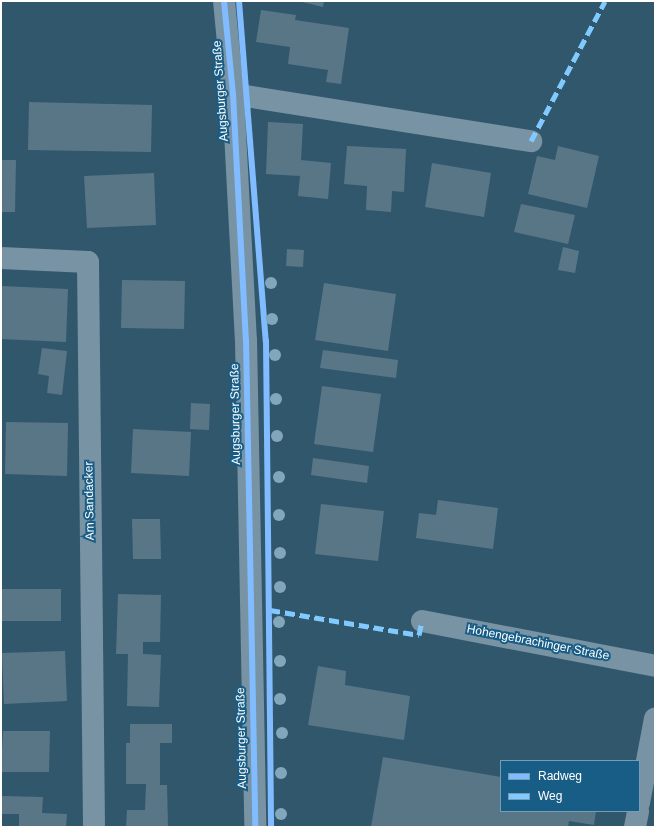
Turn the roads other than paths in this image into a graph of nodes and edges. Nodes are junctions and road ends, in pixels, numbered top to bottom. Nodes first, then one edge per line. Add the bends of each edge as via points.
1 (224, 1) edge
2 (233, 94) junction
3 (530, 141) dead end
4 (1, 258) edge
5 (422, 621) dead end
6 (655, 666) edge
7 (655, 718) edge
8 (640, 798) edge
9 (638, 812) edge
10 (94, 827) edge
11 (255, 827) edge
12 (634, 827) edge

1 - 2 street, Augsburger Straße
2 - 3 street, Augsburger Straße
2 - 11 street, Augsburger Straße via 246,340
4 - 10 street, Am Sandacker via 88,262
5 - 6 street, Hohengebrachinger Straße
7 - 8 street
9 - 12 street

